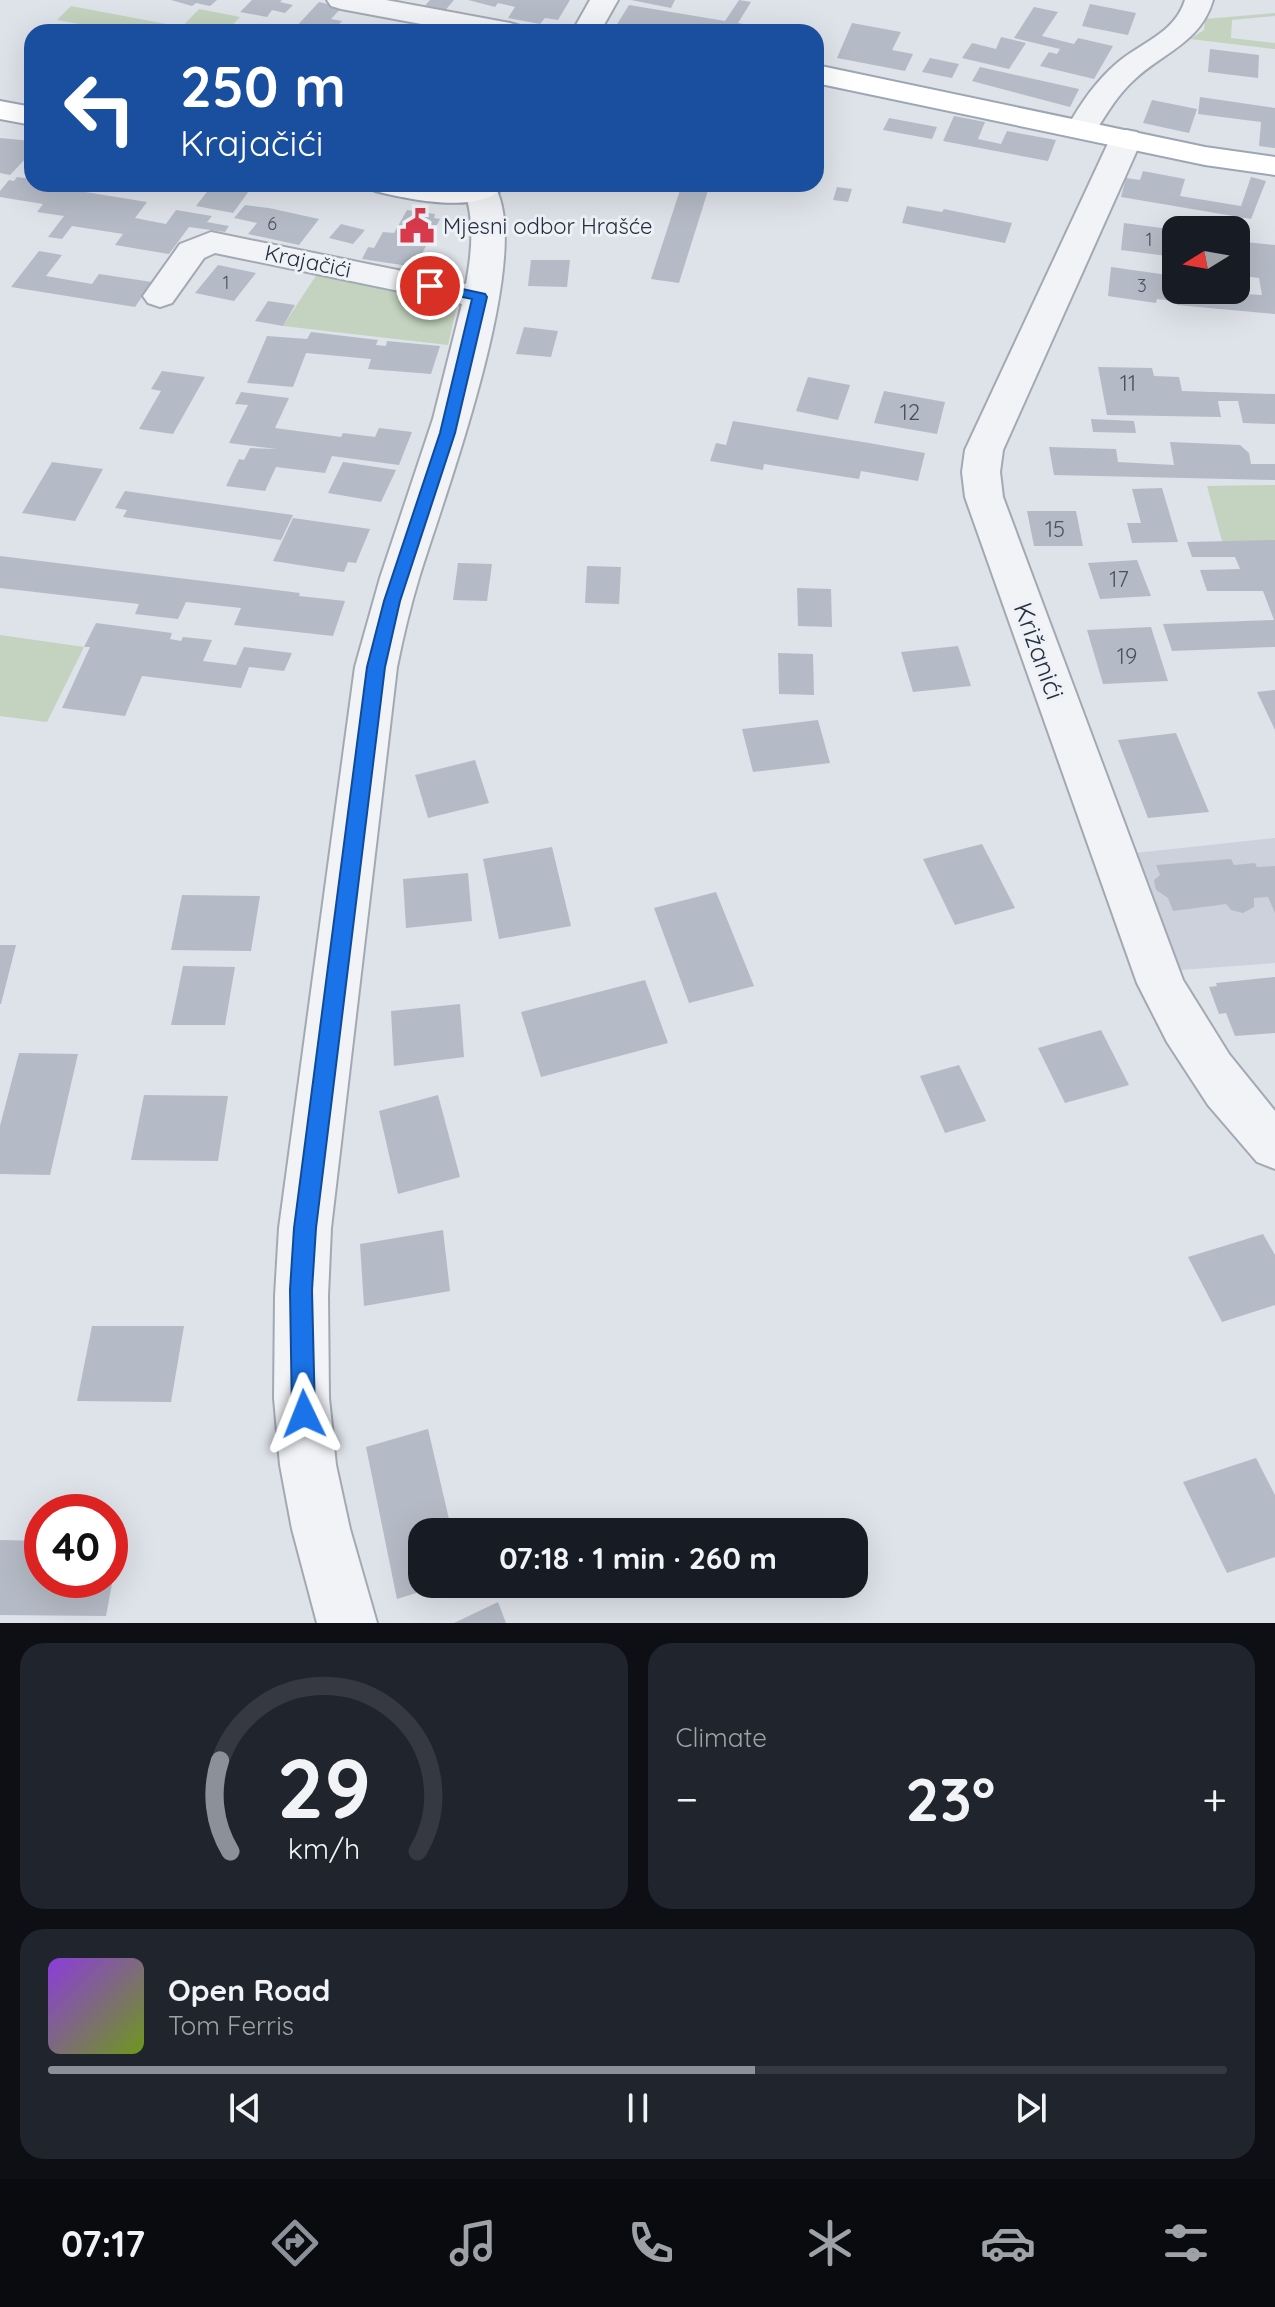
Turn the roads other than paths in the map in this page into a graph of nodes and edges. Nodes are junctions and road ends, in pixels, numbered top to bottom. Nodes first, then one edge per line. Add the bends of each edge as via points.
1 (341, 0) edge
2 (604, 0) edge
3 (1199, 0) edge
4 (468, 24) edge
5 (590, 24) edge
6 (824, 76) edge
7 (0, 110) edge
8 (24, 114) edge
9 (1082, 128) junction
10 (1126, 139) junction
11 (1275, 166) edge
12 (431, 192) edge
13 (460, 192) edge
14 (485, 192) edge
15 (160, 296) dead end
16 (480, 297) junction
17 (1275, 1146) edge
18 (347, 1623) edge

1 - 4 street
2 - 5 street
3 - 9 street via 1188,29 1112,83
6 - 9 main road
7 - 8 main road
9 - 10 main road
10 - 11 main road
10 - 17 street, Križanići via 984,450 984,497 1161,983 1199,1053
12 - 13 main road
14 - 16 street via 488,231
15 - 16 street, Krajačići via 192,251 211,242
16 - 18 street via 448,433 392,601 376,667 305,1228 304,1414 313,1496

